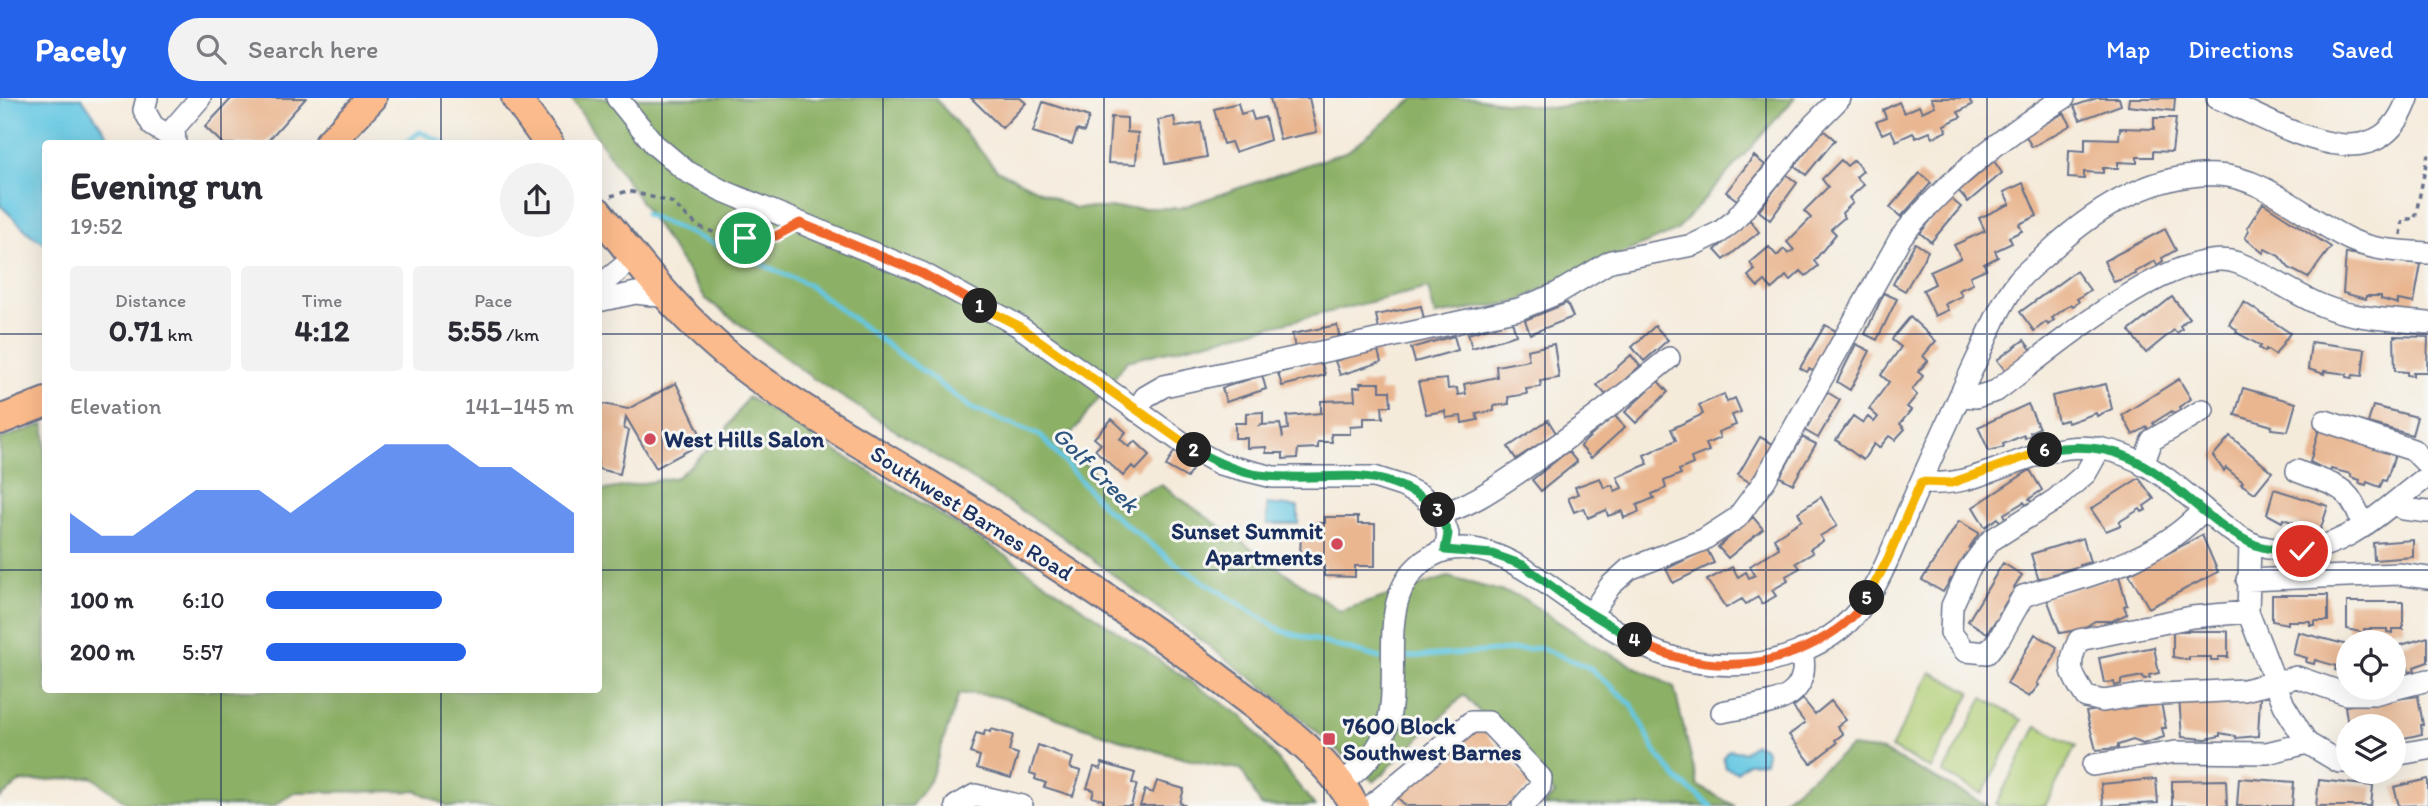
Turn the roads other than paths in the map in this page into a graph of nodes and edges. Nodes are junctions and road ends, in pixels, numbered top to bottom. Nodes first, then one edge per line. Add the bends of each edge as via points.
1 (147, 98) edge
2 (200, 98) edge
3 (372, 98) edge
4 (516, 98) edge
5 (617, 98) edge
6 (1840, 98) edge
7 (2064, 98) edge
8 (2217, 98) edge
9 (2408, 98) edge
10 (173, 140) edge
11 (174, 140) edge
12 (331, 140) edge
13 (546, 140) edge
14 (603, 204) edge
15 (2428, 253) edge
16 (634, 258) junction
17 (602, 284) edge
18 (668, 297) junction
19 (602, 300) edge
20 (2428, 324) edge
21 (1669, 358) dead end
22 (1960, 395) junction
23 (42, 404) edge
24 (2203, 410) dead end
25 (1137, 411) junction
26 (0, 420) edge
27 (2325, 421) dead end
28 (2101, 448) junction
29 (2143, 465) junction
30 (2428, 465) edge
31 (2297, 471) dead end
32 (2428, 476) edge
33 (1921, 482) junction
34 (2396, 502) junction
35 (2204, 509) junction
36 (2428, 512) edge
37 (1440, 513) junction
38 (2363, 527) junction
39 (2250, 543) junction
40 (1445, 550) junction
41 (2428, 578) edge
42 (2247, 580) junction
43 (2248, 612) junction
44 (1591, 614) junction
45 (1802, 650) junction
46 (2428, 680) edge
47 (2275, 682) junction
48 (1723, 712) dead end
49 (2307, 743) junction
50 (2428, 750) edge
51 (2406, 753) edge
52 (2336, 760) edge
53 (2093, 765) dead end
54 (1347, 796) edge
55 (956, 806) edge
56 (1022, 806) edge
57 (1371, 806) edge
58 (1523, 806) edge

1 - 10 street via 144,110 153,126
2 - 11 street via 174,128
3 - 12 main road
4 - 13 main road
5 - 25 street via 655,145 686,171 721,190 922,273 1017,325
6 - 25 street via 1734,221 1693,245 1611,261 1556,294 1519,309 1164,386 1145,397
7 - 44 street via 1929,202 1900,237 1765,480 1737,518 1703,540 1629,569 1610,586
8 - 9 street via 2319,141 2345,147 2386,135 2402,116
14 - 16 main road, Southwest Barnes Road
15 - 22 street via 2378,248 2347,239 2237,177 2193,175 2156,184 2087,219 2017,282
16 - 17 street
16 - 18 main road, Southwest Barnes Road
18 - 19 street via 636,293
18 - 54 main road, Southwest Barnes Road via 762,381 1179,647 1292,734
20 - 22 street via 2326,308 2237,263 2214,260 2183,265 2152,279 1996,391 1976,397
21 - 37 street via 1572,436 1503,483
22 - 33 street
23 - 26 main road
24 - 29 street via 2152,440
25 - 37 street via 1220,464 1273,477 1374,477 1422,496
27 - 30 street via 2413,450
28 - 29 street
28 - 33 street via 2048,449 1951,483
28 - 35 street via 2086,473 2055,500 1990,541 1969,569 1952,606 1951,633 1965,651 1987,653 2023,596 2119,568 2187,527
29 - 35 street
31 - 38 street via 2346,491
32 - 34 street
33 - 45 street via 1864,602 1839,630
34 - 36 street via 2404,509
34 - 38 street
35 - 39 street
37 - 40 street via 1448,534
38 - 39 street via 2332,544 2302,551
39 - 42 street
40 - 44 street via 1492,554 1523,565
40 - 54 street via 1427,558 1395,605 1391,712 1382,739
41 - 42 street via 2399,573
42 - 43 street
43 - 47 street
43 - 47 street via 2192,617 2079,640 2070,658 2073,678 2086,697 2102,701 2244,690
44 - 45 street via 1657,652 1691,662 1768,662
45 - 48 street via 1803,682 1794,695
46 - 47 street via 2374,694 2346,694 2297,677
47 - 49 street
49 - 52 street
49 - 53 street via 2267,753 2175,752
50 - 51 street
55 - 56 street via 975,794
57 - 58 street via 1479,720 1488,722 1541,778 1540,787

